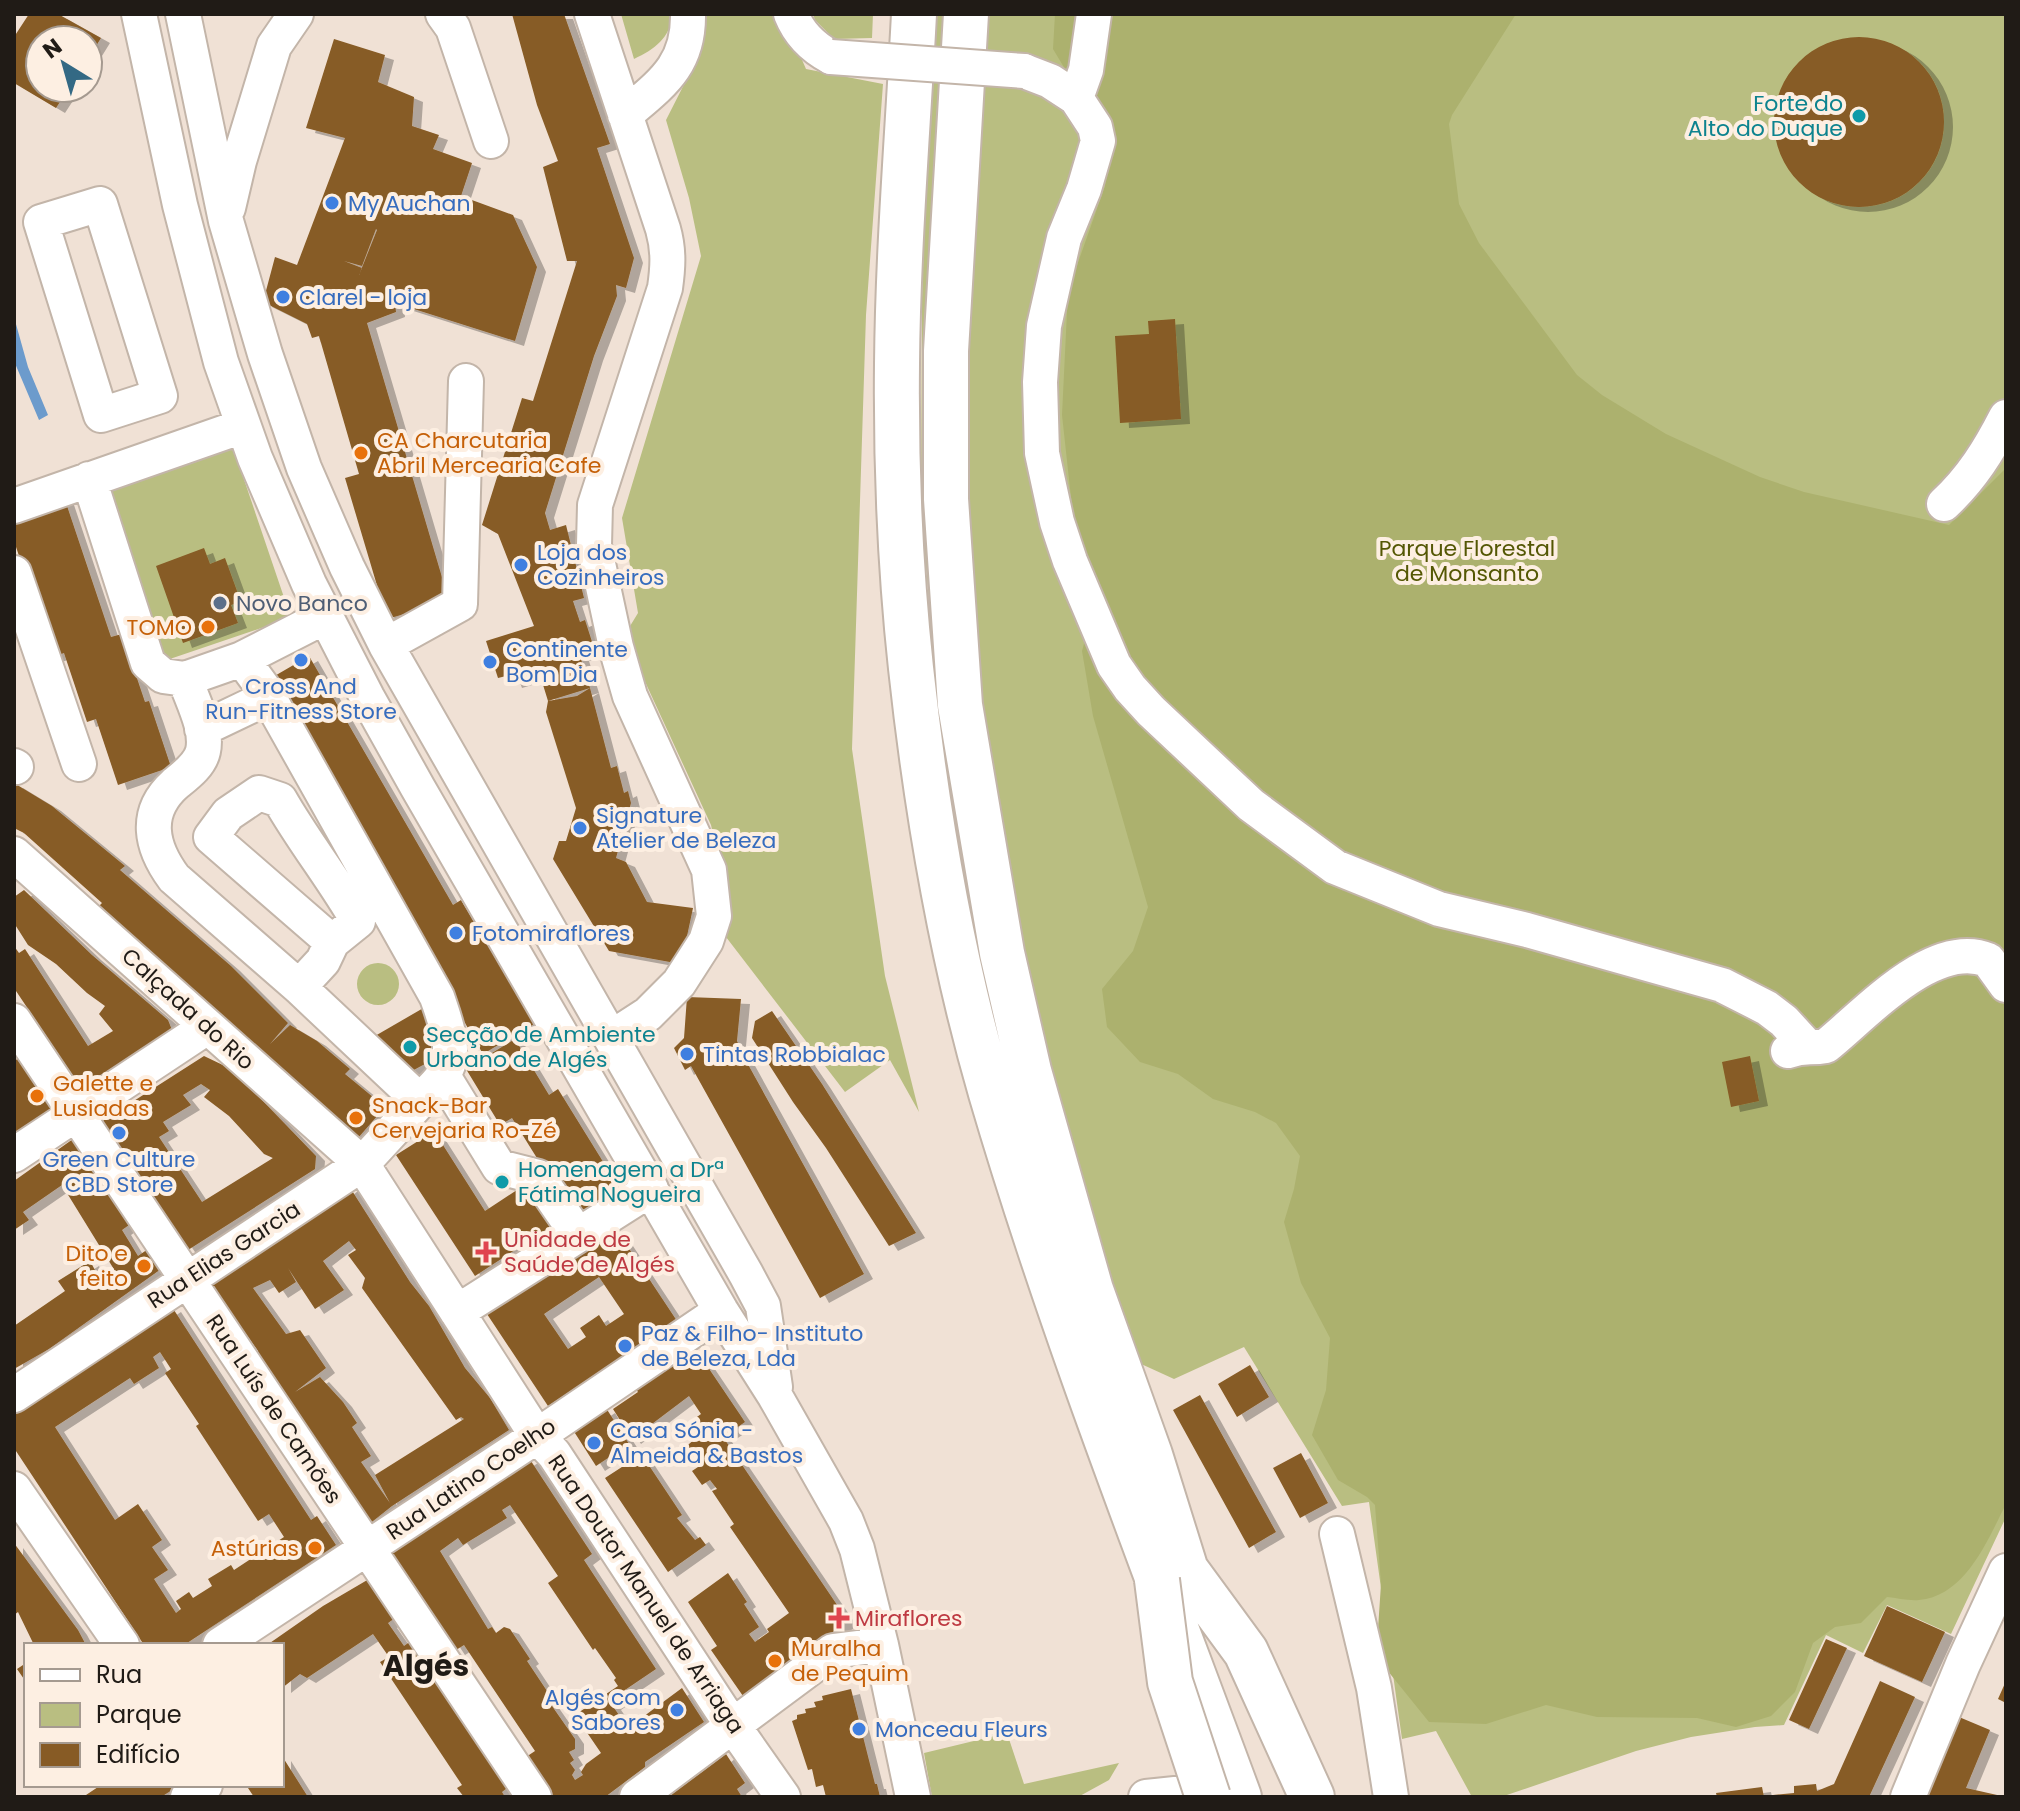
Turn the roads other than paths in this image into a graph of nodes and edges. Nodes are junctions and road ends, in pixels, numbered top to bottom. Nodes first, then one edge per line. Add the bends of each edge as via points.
1 (139, 14) edge
2 (183, 14) edge
3 (296, 14) edge
4 (443, 14) edge
5 (592, 14) edge
6 (688, 14) edge
7 (791, 14) edge
8 (914, 14) edge
9 (966, 14) edge
10 (1094, 14) edge
11 (1076, 98) junction
12 (625, 115) junction
13 (491, 141) dead end
14 (226, 221) junction
15 (466, 381) dead end
16 (130, 406) junction
17 (2006, 417) edge
18 (243, 426) junction
19 (147, 459) junction
20 (89, 479) junction
21 (1944, 504) dead end
22 (14, 506) edge
23 (14, 573) edge
24 (326, 616) junction
25 (386, 645) junction
26 (242, 659) junction
27 (185, 679) junction
28 (269, 697) junction
29 (202, 729) junction
30 (79, 764) dead end
31 (454, 766) junction
32 (418, 788) junction
33 (14, 854) edge
34 (332, 942) dead end
35 (2006, 985) edge
36 (299, 987) junction
37 (14, 1021) edge
38 (207, 1027) junction
39 (611, 1038) junction
40 (443, 1076) junction
41 (420, 1101) junction
42 (76, 1114) junction
43 (14, 1155) edge
44 (362, 1164) junction
45 (651, 1189) junction
46 (578, 1235) junction
47 (187, 1279) junction
48 (721, 1311) junction
49 (457, 1312) junction
50 (14, 1395) edge
51 (775, 1396) junction
52 (537, 1436) junction
53 (14, 1489) edge
54 (1337, 1534) dead end
55 (366, 1549) junction
56 (2006, 1571) edge
57 (1170, 1573) junction
58 (121, 1643) edge
59 (223, 1643) edge
60 (881, 1645) junction
61 (733, 1725) junction
62 (534, 1797) edge
63 (637, 1797) edge
64 (783, 1797) edge
65 (913, 1797) edge
66 (1146, 1797) edge
67 (1209, 1797) edge
68 (1239, 1797) edge
69 (1269, 1797) edge
70 (1312, 1797) edge
71 (1391, 1797) edge
72 (1908, 1797) edge

1 - 18 street via 203,299
2 - 14 street
3 - 14 street via 274,46
4 - 13 street via 453,28
5 - 12 street
6 - 12 street via 689,37 678,63
7 - 11 street, bridge via 802,35 831,57 1024,71
8 - 57 highway via 897,402 902,564 923,759 953,927 991,1092 1084,1380
9 - 57 highway via 949,264 945,439 960,705 1002,953 1029,1071 1087,1276 1150,1455
10 - 11 street
11 - 35 street via 1098,141 1064,238 1044,326 1042,453 1070,561 1114,665 1151,711 1251,805 1335,867 1439,909 1722,985 1784,1021 1795,1049 1826,1046 1901,984 1950,957 1988,960
12 - 39 street via 663,229 669,266 595,505 594,545 630,696 709,870 714,916 706,941 679,983 648,1014
14 - 25 street via 304,468
15 - 25 street via 460,604
16 - 16 street via 160,396 100,204 41,222 101,415
16 - 19 street
17 - 21 street via 1967,483
18 - 19 street
18 - 24 street
19 - 20 street
20 - 22 street
20 - 27 street via 148,663 163,676
23 - 30 street
24 - 26 street
24 - 32 street
25 - 31 street
26 - 27 street
26 - 28 street
27 - 29 street
28 - 29 street
28 - 40 street via 437,997 450,1043
29 - 36 street via 204,751 197,764 155,812 155,843 162,862
31 - 32 street
31 - 39 street
32 - 45 street
33 - 38 street, Calçada do Rio
34 - 36 street
36 - 41 street
37 - 42 street, Rua Luís de Camões
38 - 42 street
38 - 44 street, Calçada do Rio
39 - 51 street via 763,1306
40 - 41 street, Rua Elias Garcia
40 - 46 street via 499,1167 538,1177
41 - 44 street, Rua Elias Garcia
42 - 43 street
42 - 47 street, Rua Luís de Camões
44 - 47 street, Rua Elias Garcia
44 - 49 street, Rua Doutor Manuel de Arriaga
45 - 46 street
45 - 48 street
46 - 49 street
47 - 50 street, Rua Elias Garcia
47 - 55 street, Rua Luís de Camões
48 - 51 street
48 - 52 street, Rua Latino Coelho
49 - 52 street, Rua Doutor Manuel de Arriaga
51 - 60 street via 846,1521
52 - 55 street, Rua Latino Coelho
52 - 61 street, Rua Doutor Manuel de Arriaga
53 - 58 street
54 - 71 street via 1374,1688
55 - 59 street, Rua Latino Coelho
55 - 62 street, Rua Luís de Camões
56 - 72 street
57 - 67 highway, bridge via 1170,1682
57 - 68 highway, bridge
57 - 69 highway
57 - 70 highway via 1246,1652
60 - 61 street via 833,1651
60 - 65 street
61 - 63 street
61 - 64 street, Rua Doutor Manuel de Arriaga
66 - 67 street

